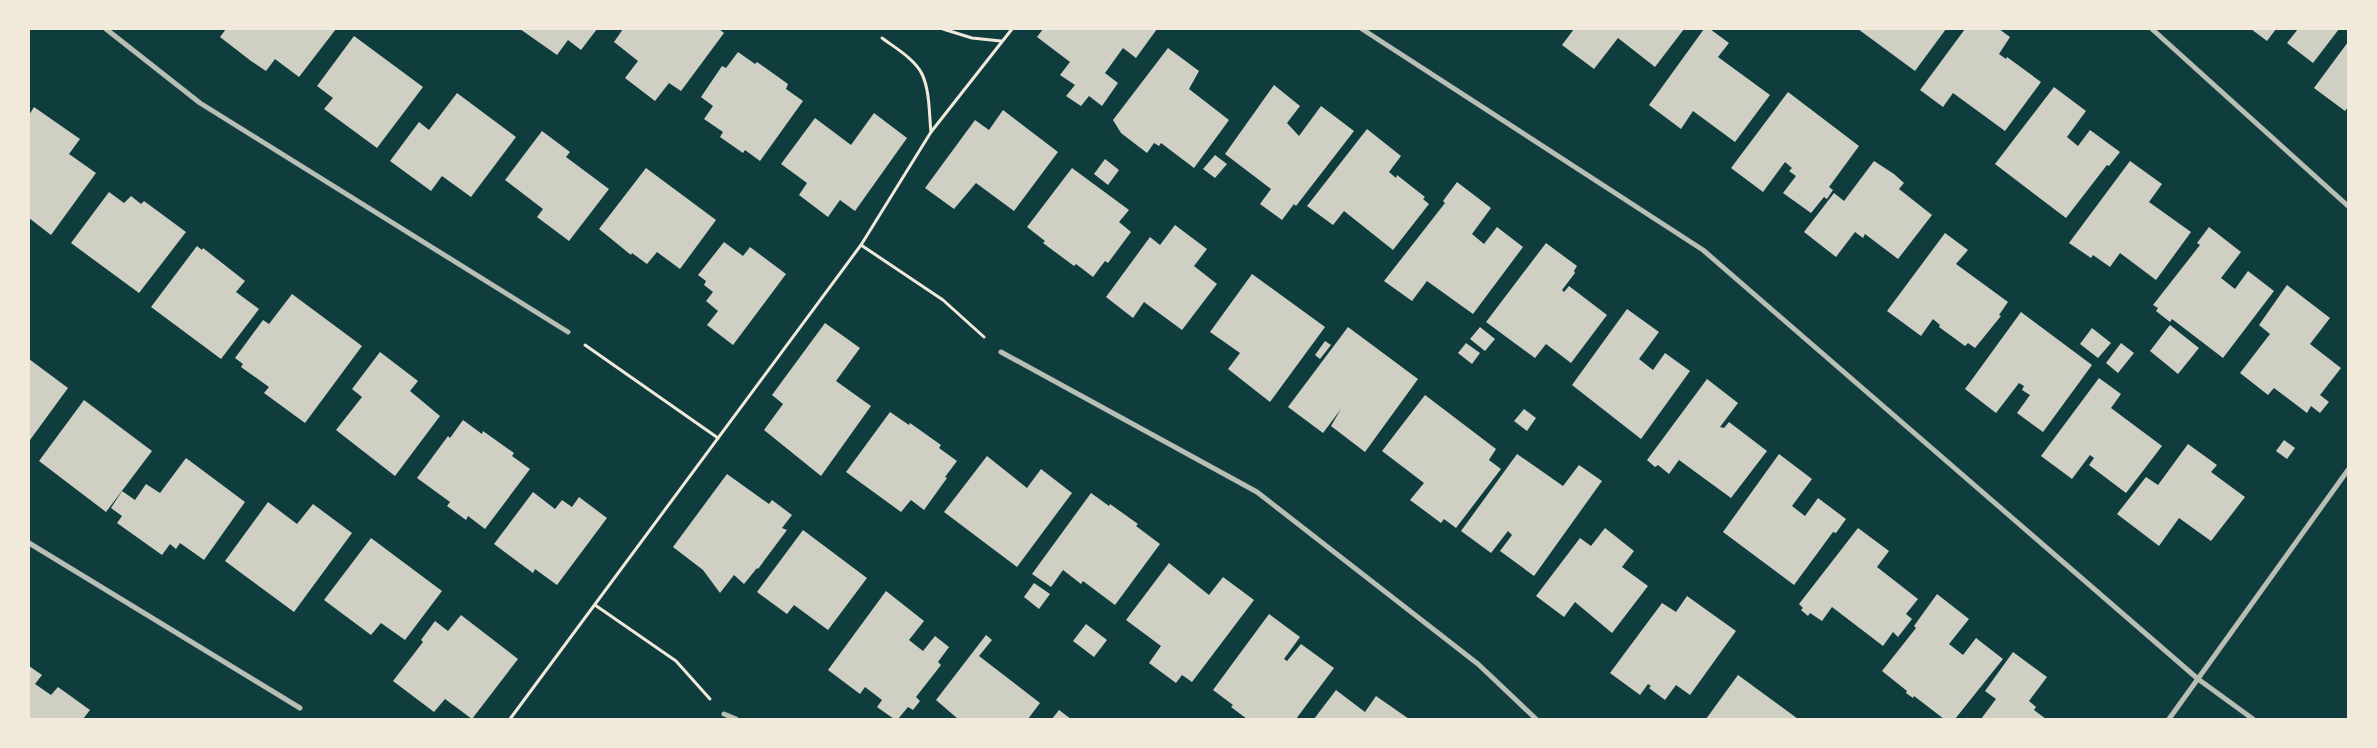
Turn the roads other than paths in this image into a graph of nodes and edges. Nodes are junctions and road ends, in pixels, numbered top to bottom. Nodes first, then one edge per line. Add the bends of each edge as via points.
1 (106, 29) edge
2 (1362, 29) edge
3 (2152, 29) edge
4 (2348, 206) edge
5 (568, 332) road end
6 (1001, 352) road end
7 (2348, 470) edge
8 (29, 543) edge
9 (2198, 679) junction
10 (300, 708) dead end
11 (724, 714) road end
12 (736, 719) edge
13 (1536, 719) edge
14 (2169, 719) edge
15 (2253, 719) edge

1 - 5 street via 200,103
2 - 9 street via 1703,250
3 - 4 street
6 - 13 street via 1257,492 1478,664
7 - 9 street
8 - 10 street
9 - 14 street
9 - 15 street
11 - 12 street

